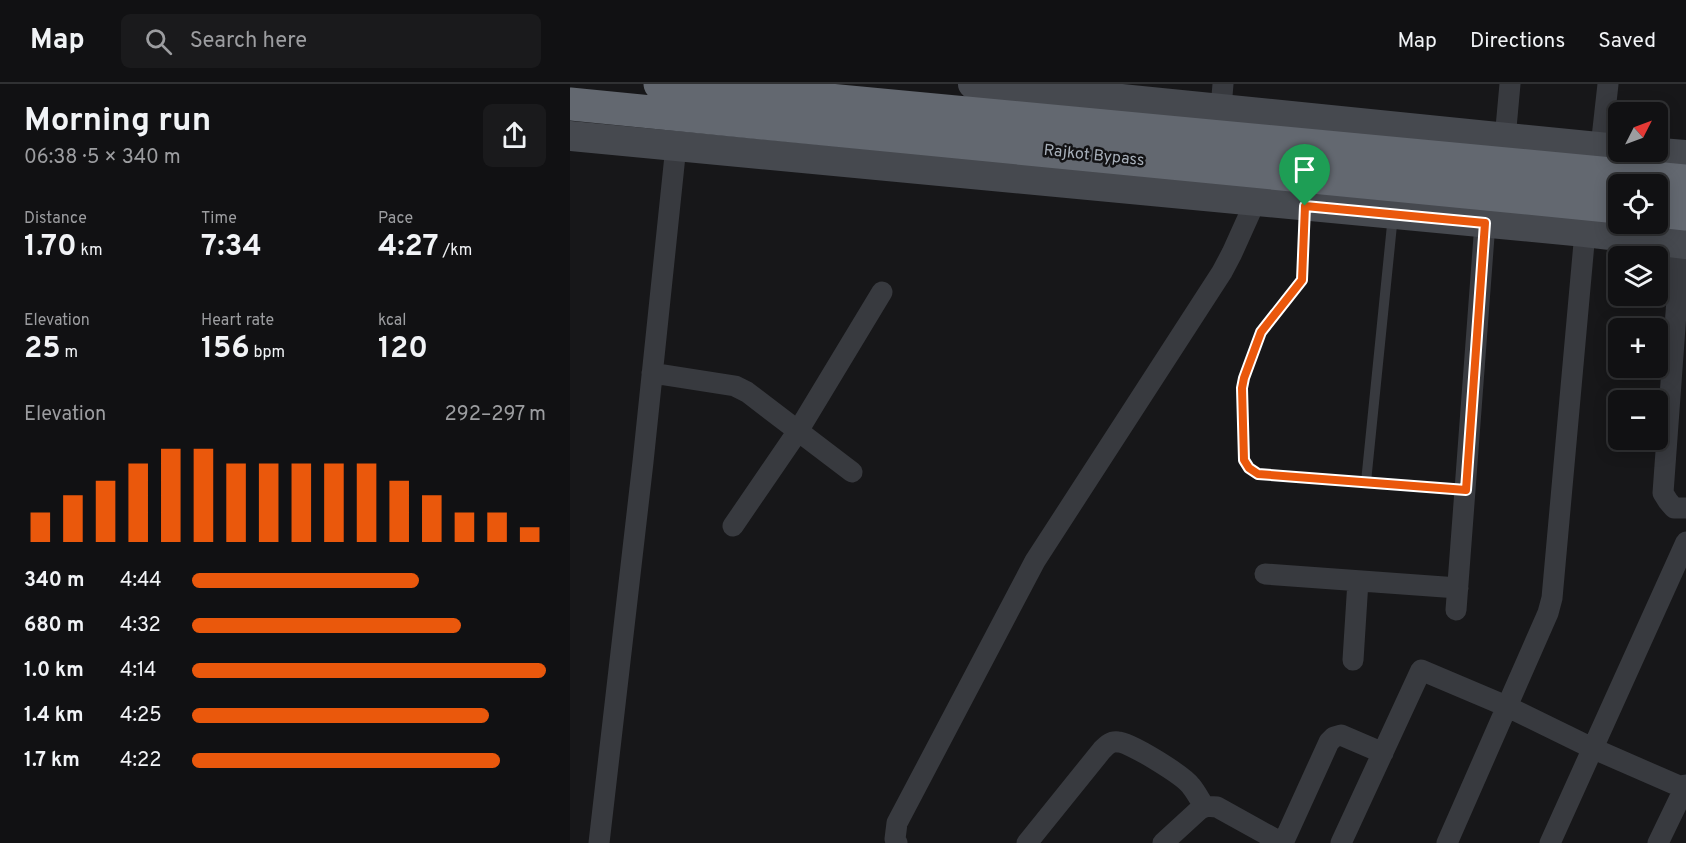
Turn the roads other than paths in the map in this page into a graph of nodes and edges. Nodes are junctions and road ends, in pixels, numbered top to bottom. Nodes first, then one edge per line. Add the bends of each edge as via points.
1 (660, 84) edge
2 (979, 84) edge
3 (1510, 84) edge
4 (1608, 84) edge
5 (1222, 96) edge
6 (1609, 102) edge
7 (570, 104) edge
8 (570, 136) edge
9 (1505, 139) junction
10 (676, 146) junction
11 (1608, 148) edge
12 (1668, 154) edge
13 (1686, 155) edge
14 (1686, 182) edge
15 (1255, 202) junction
16 (1305, 206) junction
17 (1608, 206) edge
18 (1393, 215) junction
19 (1668, 220) edge
20 (1485, 223) junction
21 (1585, 232) junction
22 (1684, 234) edge
23 (882, 292) dead end
24 (652, 373) junction
25 (798, 431) junction
26 (852, 472) dead end
27 (1366, 482) junction
28 (1466, 490) junction
29 (1686, 508) edge
30 (733, 526) dead end
31 (1686, 542) edge
32 (1265, 574) dead end
33 (1358, 581) junction
34 (1677, 584) edge
35 (1458, 588) junction
36 (1456, 610) dead end
37 (1353, 660) dead end
38 (1506, 706) junction
39 (1594, 749) junction
40 (1383, 753) junction
41 (1685, 788) edge
42 (1204, 806) junction
43 (599, 843) edge
44 (897, 843) edge
45 (1027, 843) edge
46 (1163, 843) edge
47 (1283, 843) edge
48 (1341, 843) edge
49 (1447, 843) edge
50 (1550, 843) edge
51 (1658, 843) edge

1 - 14 highway, Rajkot Bypass
2 - 5 street
3 - 9 street
4 - 6 street
5 - 9 street
7 - 17 highway, Rajkot Bypass
8 - 10 street
9 - 11 street
10 - 15 street
10 - 24 street
12 - 13 street
15 - 16 street
15 - 44 street via 1222,272 1021,585 897,823
16 - 18 street
16 - 27 lane via 1302,280 1261,332 1244,378 1244,460 1258,474
18 - 20 street
18 - 27 lane
19 - 22 highway
20 - 21 street
20 - 28 street
21 - 22 street
21 - 38 street via 1552,598
22 - 29 street via 1663,493 1674,507
23 - 25 street
24 - 25 street via 735,386
24 - 43 street
25 - 26 street
25 - 30 street
27 - 28 lane
28 - 35 street
31 - 34 street
32 - 33 street
33 - 35 street
33 - 37 street
34 - 39 street
35 - 36 street
38 - 39 street
38 - 40 street via 1421,670
38 - 49 street
39 - 41 street
39 - 50 street
40 - 47 street via 1341,735 1334,737
40 - 48 street
41 - 51 street
42 - 45 street via 1191,784 1179,775 1126,743 1115,741 1102,750
42 - 46 street
42 - 47 street via 1216,807

